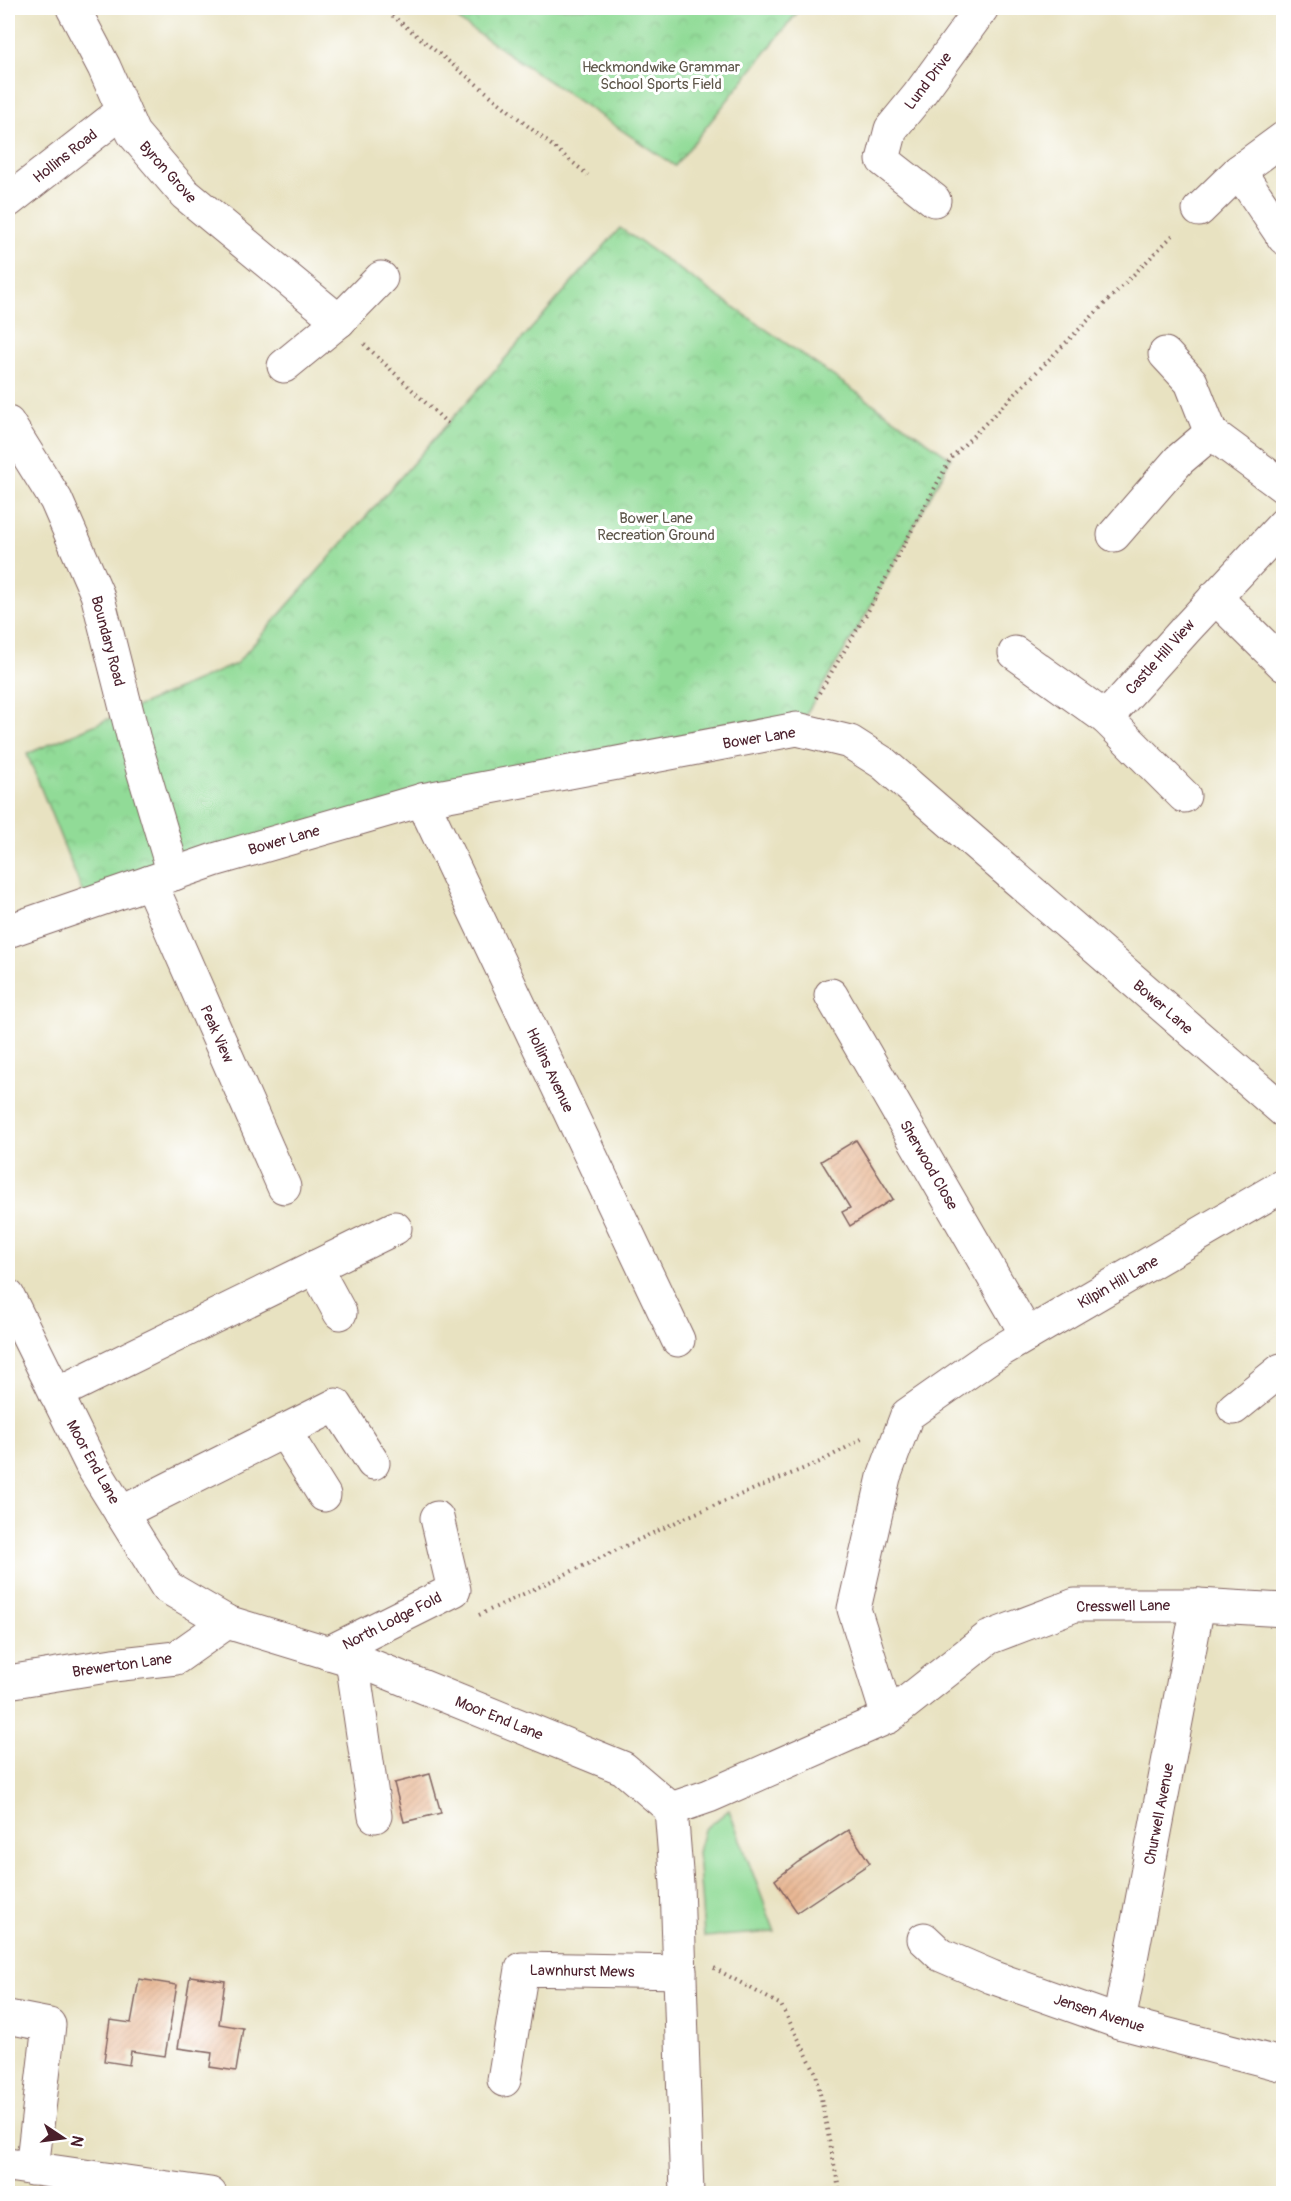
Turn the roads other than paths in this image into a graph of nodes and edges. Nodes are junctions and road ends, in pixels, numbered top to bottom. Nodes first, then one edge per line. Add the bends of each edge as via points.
1 (74, 8) edge
2 (982, 8) edge
3 (123, 111) junction
4 (1284, 138) edge
5 (1239, 171) junction
6 (934, 200) dead end
7 (8, 201) edge
8 (1199, 210) road end
9 (1284, 238) edge
10 (381, 278) dead end
11 (339, 321) junction
12 (1165, 354) dead end
13 (284, 366) dead end
14 (8, 423) edge
15 (1211, 433) junction
16 (1284, 488) edge
17 (1284, 524) edge
18 (1113, 535) dead end
19 (1215, 597) junction
20 (1015, 653) dead end
21 (1284, 665) edge
22 (1107, 718) junction
23 (1184, 796) dead end
24 (422, 800) junction
25 (162, 878) junction
26 (8, 931) edge
27 (831, 995) dead end
28 (1284, 1111) edge
29 (1284, 1185) edge
30 (284, 1186) dead end
31 (394, 1228) dead end
32 (315, 1267) junction
33 (8, 1296) edge
34 (340, 1313) dead end
35 (1027, 1335) junction
36 (678, 1340) dead end
37 (1284, 1370) edge
38 (56, 1394) junction
39 (1234, 1408) dead end
40 (284, 1431) junction
41 (373, 1463) dead end
42 (324, 1495) dead end
43 (121, 1513) junction
44 (437, 1518) dead end
45 (1198, 1605) junction
46 (1284, 1610) edge
47 (226, 1622) junction
48 (340, 1657) junction
49 (8, 1682) edge
50 (888, 1717) junction
51 (671, 1809) junction
52 (375, 1816) dead end
53 (924, 1939) dead end
54 (680, 1960) junction
55 (8, 2017) edge
56 (1119, 2022) junction
57 (1284, 2065) edge
58 (504, 2080) dead end
59 (20, 2167) edge
60 (210, 2193) edge
61 (687, 2193) edge

1 - 3 street, Byron Grove
2 - 6 street, Lund Drive via 871,156
3 - 7 street, Hollins Road
3 - 11 street, Byron Grove via 133,133 185,194
4 - 5 street
5 - 8 street
5 - 9 street
10 - 11 street
11 - 13 street
12 - 15 street via 1191,382
14 - 25 street, Boundary Road via 56,500 97,594 134,740
15 - 16 street
15 - 18 street via 1179,460
17 - 19 street, Castle Hill View
19 - 21 street
19 - 22 street, Castle Hill View
20 - 22 street
22 - 23 street
24 - 25 street, Bower Lane
24 - 28 street, Bower Lane via 797,729 850,742 883,763
24 - 36 street, Hollins Avenue
25 - 26 street, Bower Lane
25 - 30 street, Peak View
27 - 35 street, Sherwood Close
29 - 35 street, Kilpin Hill Lane
31 - 32 street
32 - 34 street
32 - 38 street
33 - 38 street, Moor End Lane
35 - 50 street, Kilpin Hill Lane via 907,1415 884,1477 854,1609
37 - 39 street
38 - 43 street, Moor End Lane
40 - 41 street via 336,1405
40 - 42 street
40 - 43 street
43 - 47 street, Moor End Lane via 167,1587
44 - 48 street, North Lodge Fold via 454,1590
45 - 46 street, Cresswell Lane
45 - 50 street, Cresswell Lane via 1075,1605 988,1638
45 - 56 street, Churwell Avenue
47 - 48 street, Moor End Lane
47 - 49 street, Brewerton Lane via 176,1658
48 - 51 street, Moor End Lane via 372,1666 623,1768
48 - 52 street
50 - 51 street, Cresswell Lane
51 - 54 street
53 - 56 street, Jensen Avenue via 941,1955 992,1977
54 - 58 street, Lawnhurst Mews via 522,1970
54 - 61 street
55 - 59 street via 49,2025
56 - 57 street, Jensen Avenue
59 - 60 street

